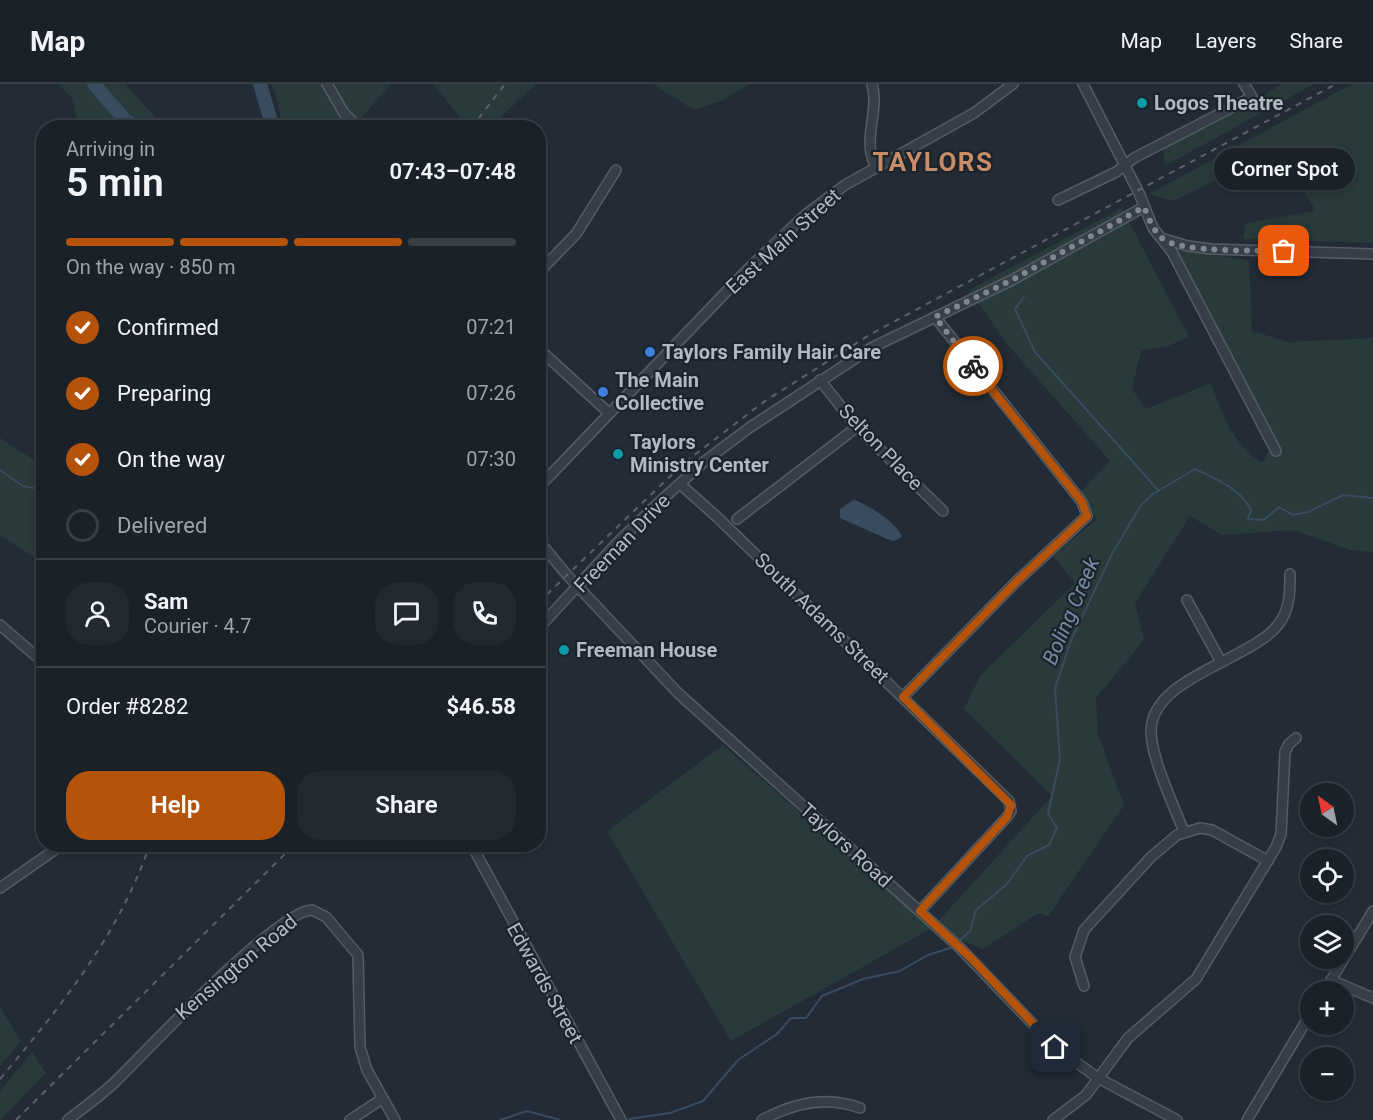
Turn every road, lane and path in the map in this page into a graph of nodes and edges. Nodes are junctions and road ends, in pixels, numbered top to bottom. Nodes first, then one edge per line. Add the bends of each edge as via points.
1 (327, 84) edge
2 (872, 84) edge
3 (1013, 84) edge
4 (1083, 84) edge
5 (1244, 84) edge
6 (351, 120) edge
7 (1125, 165) junction
8 (876, 166) junction
9 (616, 170) dead end
10 (1058, 200) dead end
11 (1144, 207) junction
12 (1164, 239) junction
13 (1373, 254) edge
14 (546, 265) edge
15 (935, 317) junction
16 (546, 355) edge
17 (820, 380) junction
18 (609, 413) junction
19 (857, 427) junction
20 (1276, 451) dead end
21 (546, 480) edge
22 (680, 484) junction
23 (943, 511) dead end
24 (737, 519) dead end
25 (546, 549) edge
26 (1290, 574) dead end
27 (579, 588) junction
28 (1187, 600) dead end
29 (546, 621) edge
30 (0, 625) edge
31 (36, 656) edge
32 (1221, 662) junction
33 (903, 697) junction
34 (1296, 738) dead end
35 (1184, 832) junction
36 (52, 852) edge
37 (475, 852) edge
38 (1268, 861) junction
39 (0, 888) edge
40 (920, 911) junction
41 (1373, 911) edge
42 (1331, 980) joint
43 (1084, 986) dead end
44 (1373, 998) edge
45 (1300, 1031) edge
46 (1098, 1078) junction
47 (382, 1099) junction
48 (860, 1108) dead end
49 (68, 1120) edge
50 (350, 1120) edge
51 (395, 1120) edge
52 (621, 1120) edge
53 (762, 1120) edge
54 (1053, 1120) edge
55 (1177, 1120) edge
56 (1247, 1120) edge

1 - 6 street
2 - 8 street via 875,108 870,150
3 - 8 street, East Main Street via 974,113
4 - 7 street
5 - 7 street via 1252,97
7 - 10 street
7 - 11 street
8 - 18 street, East Main Street via 818,205 786,233
9 - 14 street via 576,234
11 - 12 street
11 - 15 street, Freeman Drive via 1012,280
12 - 13 street via 1211,249
12 - 20 street
15 - 17 street, Freeman Drive via 872,348
15 - 33 street via 1082,502 1087,516
16 - 18 street
17 - 19 street, Selton Place
17 - 22 street, Freeman Drive via 732,440
18 - 21 street, East Main Street
19 - 23 street, Selton Place
19 - 24 street
22 - 27 street, Freeman Drive via 617,543
22 - 33 street, South Adams Street
25 - 27 street, Taylors Road
26 - 32 street via 1289,597 1279,624
27 - 29 street, Freeman Drive
27 - 40 street, Taylors Road via 678,693
28 - 32 street
30 - 31 street
32 - 35 street via 1166,697 1152,721 1154,750
33 - 40 street, South Adams Street via 1011,805 1007,817
34 - 38 street via 1285,752 1281,834
35 - 38 street via 1200,828 1218,831
35 - 43 street via 1152,857 1084,930 1076,957
36 - 39 street
37 - 52 street, Edwards Street
38 - 46 street via 1196,979 1128,1038
40 - 46 street, Taylors Road via 1055,1047
41 - 42 street
42 - 44 street
45 - 56 street
46 - 54 street via 1080,1101
46 - 55 street, Taylors Road
47 - 49 street, Kensington Road via 360,1047 358,955 326,917 308,910 292,917 248,953 106,1089
47 - 50 street
47 - 51 street, Kensington Road
48 - 53 street via 831,1101 809,1103 782,1109

